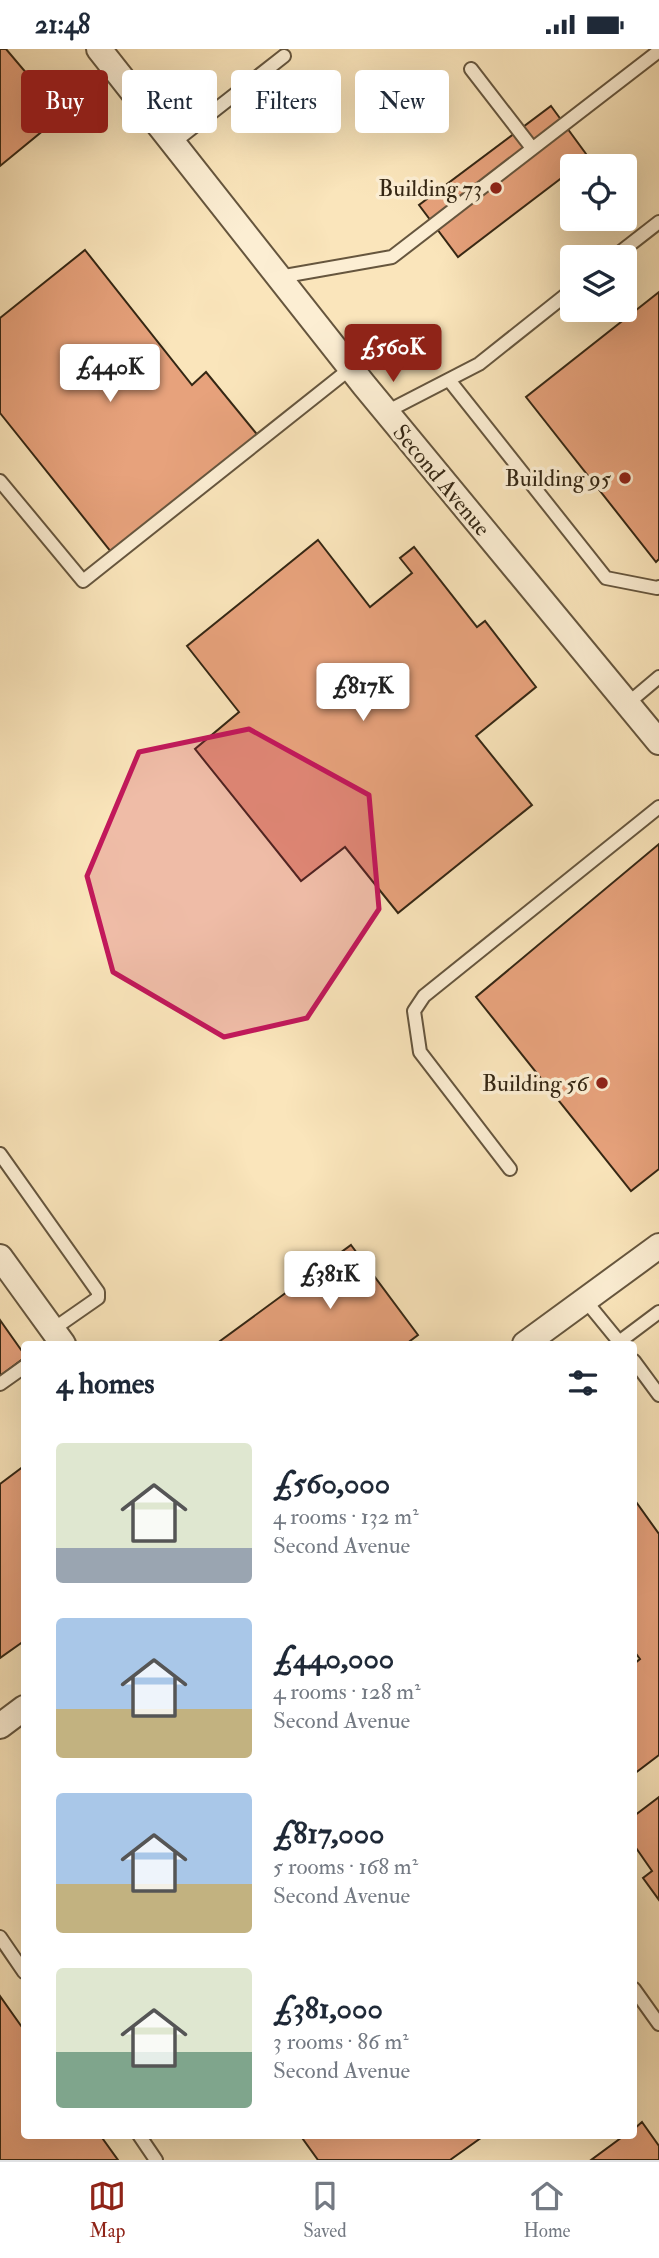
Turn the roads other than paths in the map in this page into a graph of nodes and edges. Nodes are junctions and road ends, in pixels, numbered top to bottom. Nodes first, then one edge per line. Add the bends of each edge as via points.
1 (99, 49) edge
2 (659, 51) edge
3 (284, 56) dead end
4 (471, 69) dead end
5 (173, 143) junction
6 (532, 148) junction
7 (659, 222) edge
8 (629, 245) edge
9 (278, 277) junction
10 (560, 300) edge
11 (351, 368) junction
12 (449, 380) junction
13 (386, 412) junction
14 (0, 481) edge
15 (659, 587) edge
16 (659, 677) edge
17 (627, 704) junction
18 (659, 742) edge
19 (659, 807) edge
20 (0, 1154) edge
21 (510, 1169) dead end
22 (659, 1245) edge
23 (0, 1257) edge
24 (585, 1300) junction
25 (659, 1312) edge
26 (58, 1340) edge
27 (528, 1341) edge
28 (618, 1341) edge
29 (623, 1341) edge
30 (637, 1365) edge
31 (21, 1369) edge
32 (0, 1384) edge
33 (659, 1395) edge
34 (21, 1710) edge
35 (0, 1726) edge
36 (0, 1937) edge
37 (21, 1968) edge
38 (637, 1993) edge
39 (659, 2024) edge
40 (142, 2139) edge
41 (156, 2160) edge

1 - 5 street, Second Avenue
2 - 6 lane
3 - 5 lane
4 - 6 lane
5 - 9 street, Second Avenue
6 - 9 lane via 392,257
7 - 8 lane
9 - 11 street, Second Avenue
10 - 12 lane via 479,364
11 - 13 street, Second Avenue
11 - 14 lane via 83,581
12 - 13 lane
12 - 15 lane via 606,578
13 - 17 street, Second Avenue
16 - 17 lane
17 - 18 street, Second Avenue
19 - 21 lane via 424,996 414,1011 419,1052
20 - 26 lane via 98,1292 98,1298
22 - 24 street
23 - 26 street
24 - 27 street
24 - 28 lane
25 - 29 lane
30 - 33 lane
31 - 32 lane
34 - 35 street
36 - 37 lane
38 - 39 lane
40 - 41 lane

